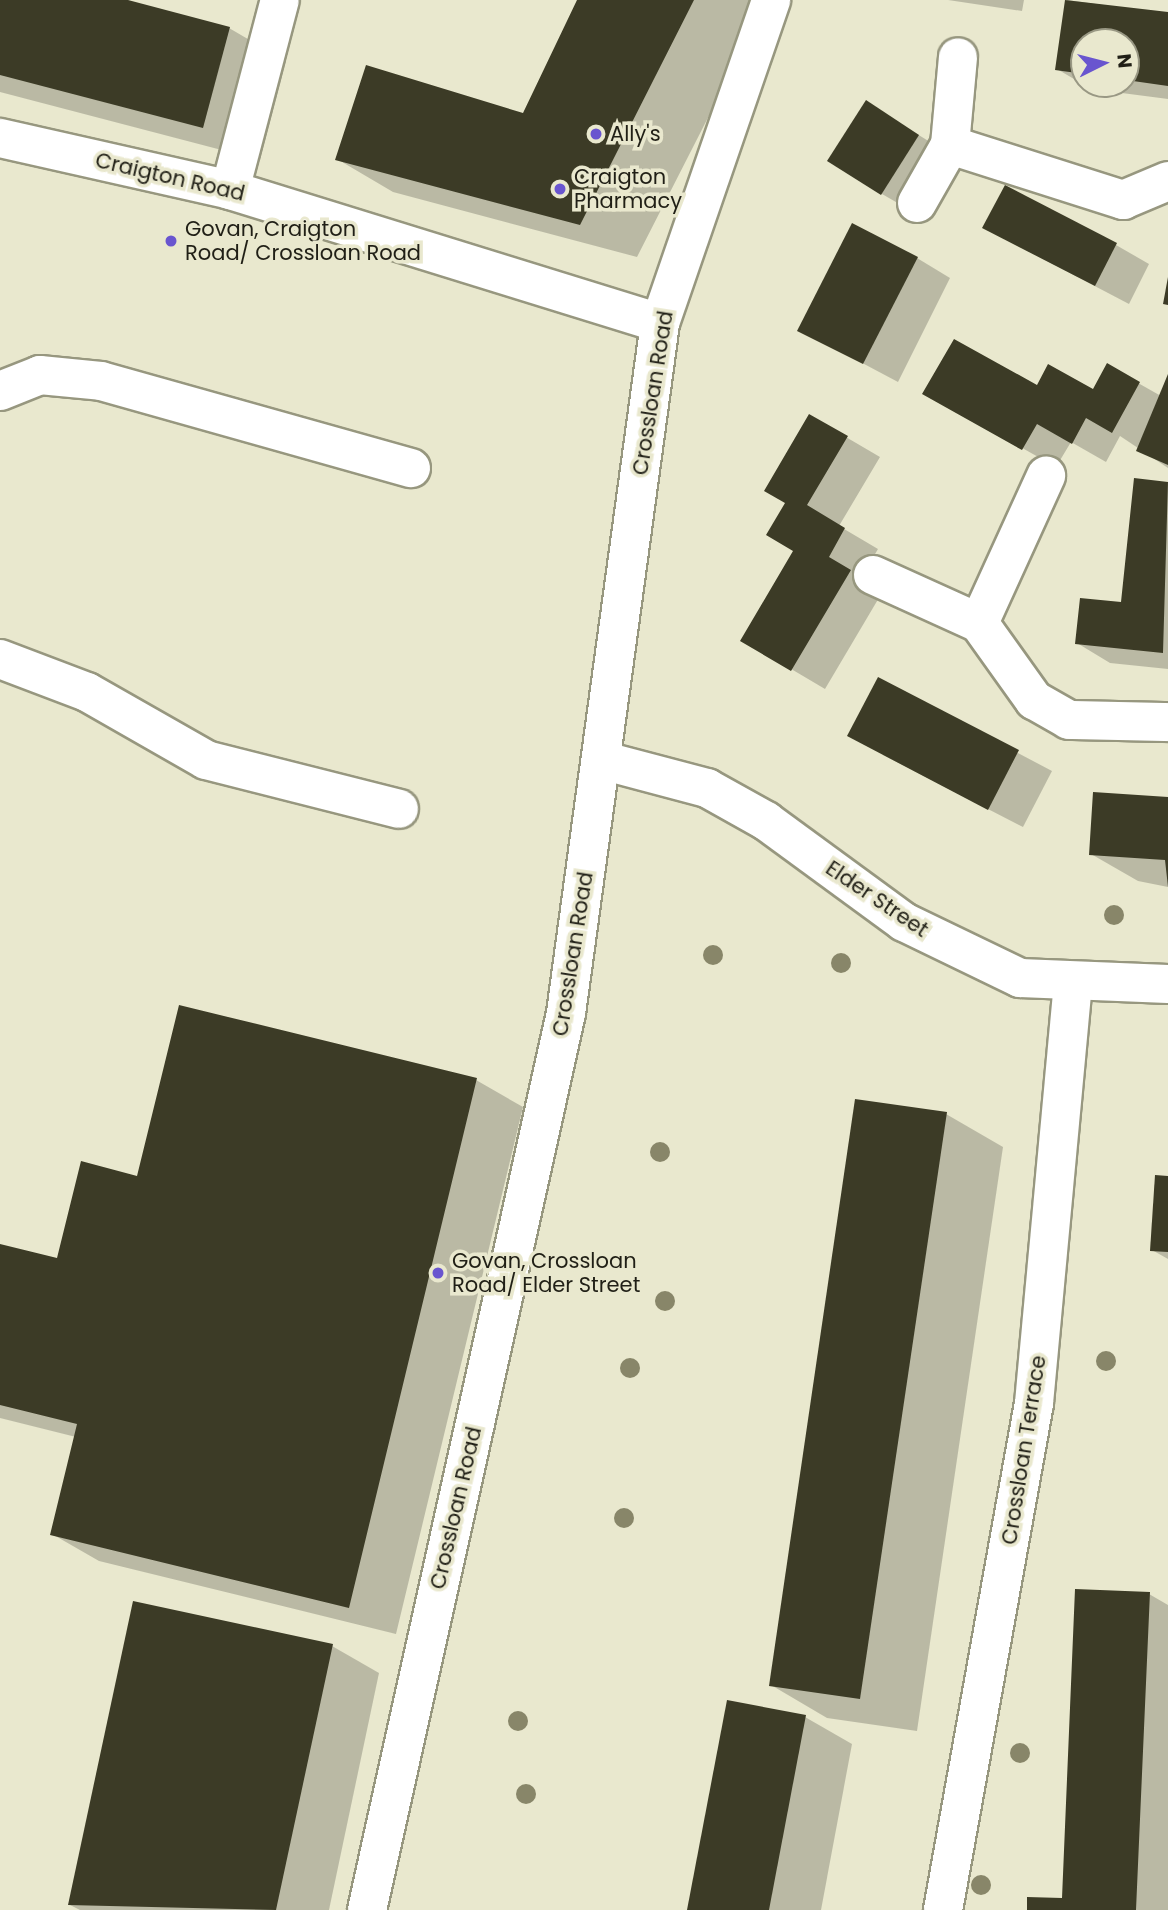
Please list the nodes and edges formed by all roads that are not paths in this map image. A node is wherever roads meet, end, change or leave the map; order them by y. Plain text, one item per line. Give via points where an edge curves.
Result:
1 (280, 0) edge
2 (771, 0) edge
3 (958, 57) dead end
4 (0, 138) edge
5 (950, 145) junction
6 (1168, 181) edge
7 (230, 190) junction
8 (917, 203) dead end
9 (660, 323) junction
10 (0, 391) edge
11 (411, 468) dead end
12 (1046, 476) dead end
13 (873, 575) dead end
14 (979, 623) junction
15 (0, 659) edge
16 (1168, 722) edge
17 (601, 760) junction
18 (399, 809) dead end
19 (1168, 984) edge
20 (1073, 985) junction
21 (367, 1910) edge
22 (943, 1910) edge

1 - 7 street
2 - 9 street, Crossloan Road
3 - 5 street
4 - 7 street, Craigton Road
5 - 6 street via 1123,201
5 - 8 street
7 - 9 street, Craigton Road
9 - 17 street, Crossloan Road
10 - 11 street via 40,375 101,381
12 - 14 street
13 - 14 street
14 - 16 street via 1034,700 1069,720
15 - 18 street via 87,691 206,760
17 - 20 street, Elder Street via 707,788 766,821 904,922 1020,978
17 - 21 street, Crossloan Road via 566,1013
19 - 20 street, Elder Street
20 - 22 street, Crossloan Terrace via 1034,1403

